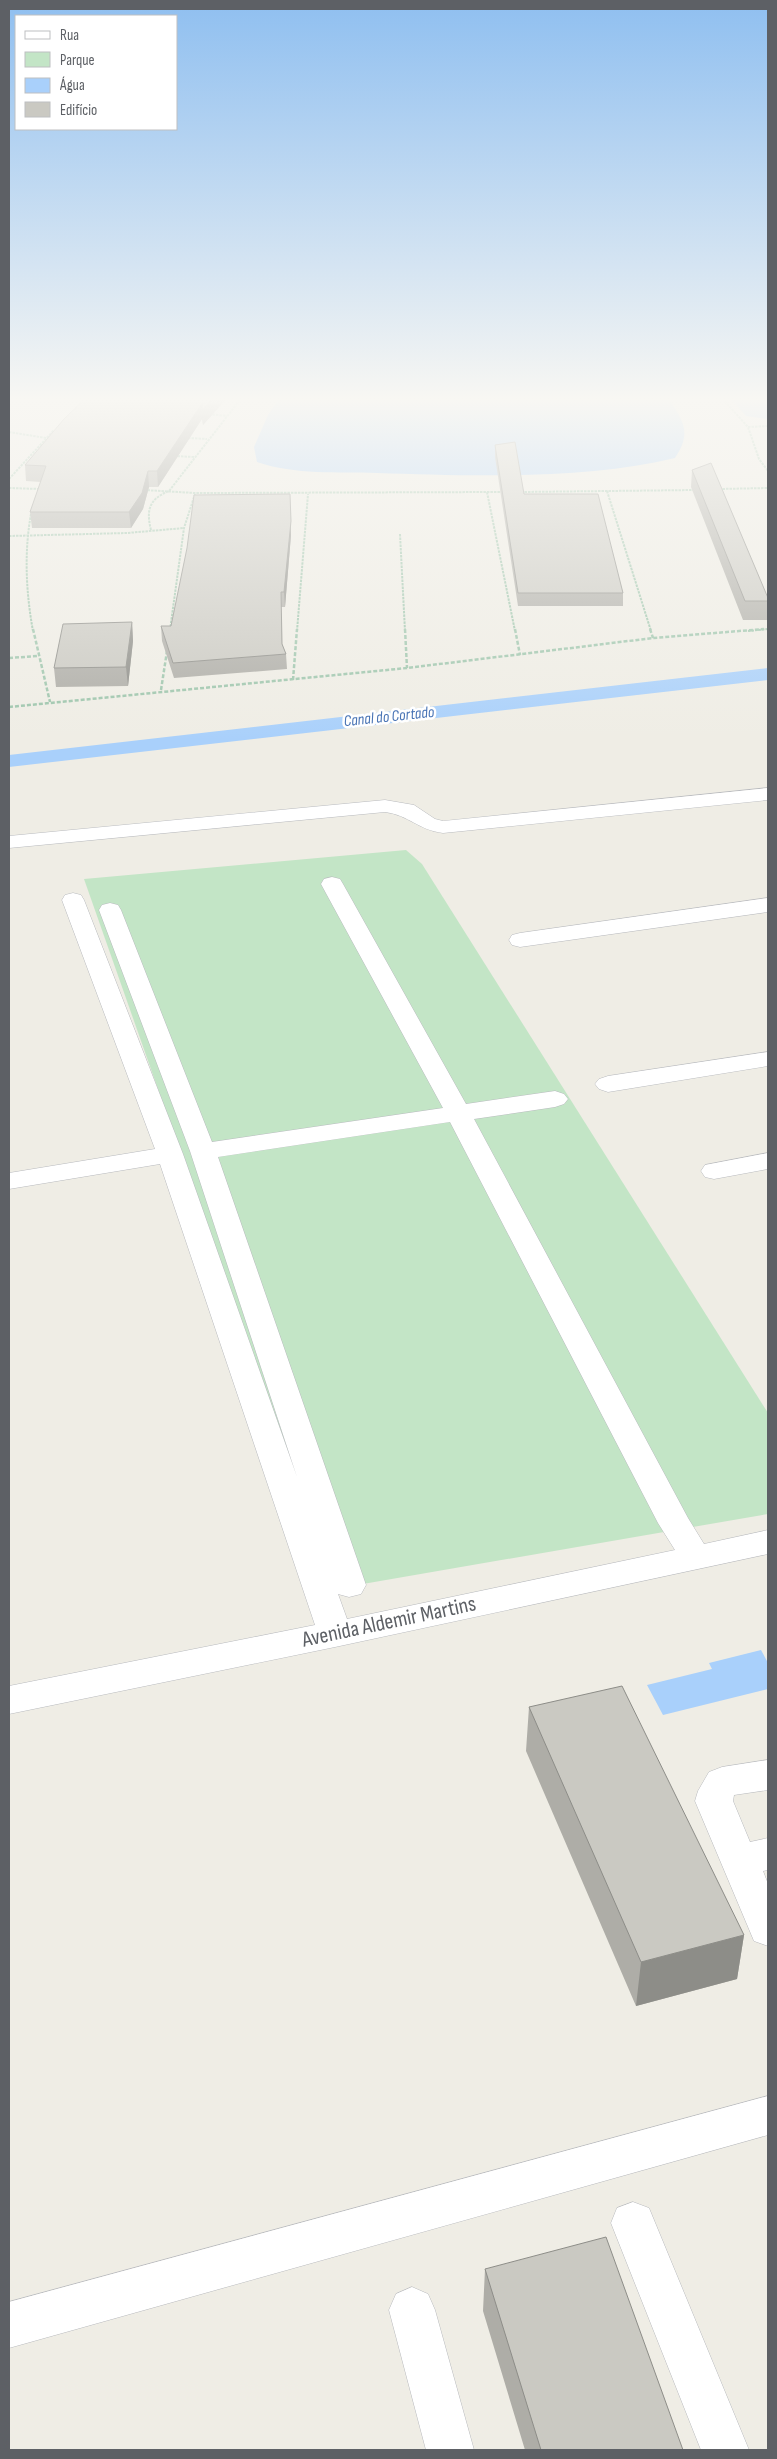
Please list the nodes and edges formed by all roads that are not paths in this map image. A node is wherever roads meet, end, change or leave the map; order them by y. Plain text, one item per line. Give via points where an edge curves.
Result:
1 (768, 794) edge
2 (9, 842) edge
3 (332, 884) dead end
4 (73, 900) dead end
5 (768, 905) edge
6 (110, 910) dead end
7 (520, 940) dead end
8 (768, 1059) edge
9 (608, 1084) dead end
10 (555, 1099) dead end
11 (459, 1114) junction
12 (203, 1151) junction
13 (170, 1154) junction
14 (768, 1161) edge
15 (714, 1171) dead end
16 (9, 1181) edge
17 (768, 1542) edge
18 (696, 1557) junction
19 (349, 1585) dead end
20 (335, 1634) junction
21 (9, 1700) edge
22 (768, 1775) edge
23 (754, 1857) edge
24 (768, 1929) edge
25 (768, 2115) edge
26 (633, 2223) dead end
27 (412, 2310) dead end
28 (9, 2325) edge
29 (450, 2450) edge
30 (725, 2450) edge

1 - 2 street via 443,827 429,826 411,812 386,806
3 - 11 street
4 - 13 street
5 - 7 street
6 - 12 street
8 - 9 street
10 - 11 street
11 - 12 street
11 - 18 street via 674,1523
12 - 19 street
13 - 16 street
13 - 20 street
14 - 15 street
17 - 18 street, Avenida Aldemir Martins
18 - 20 street, Avenida Aldemir Martins
20 - 21 street, Avenida Aldemir Martins
22 - 23 street via 722,1782 714,1801
23 - 24 street
25 - 28 street
26 - 30 street
27 - 29 street

